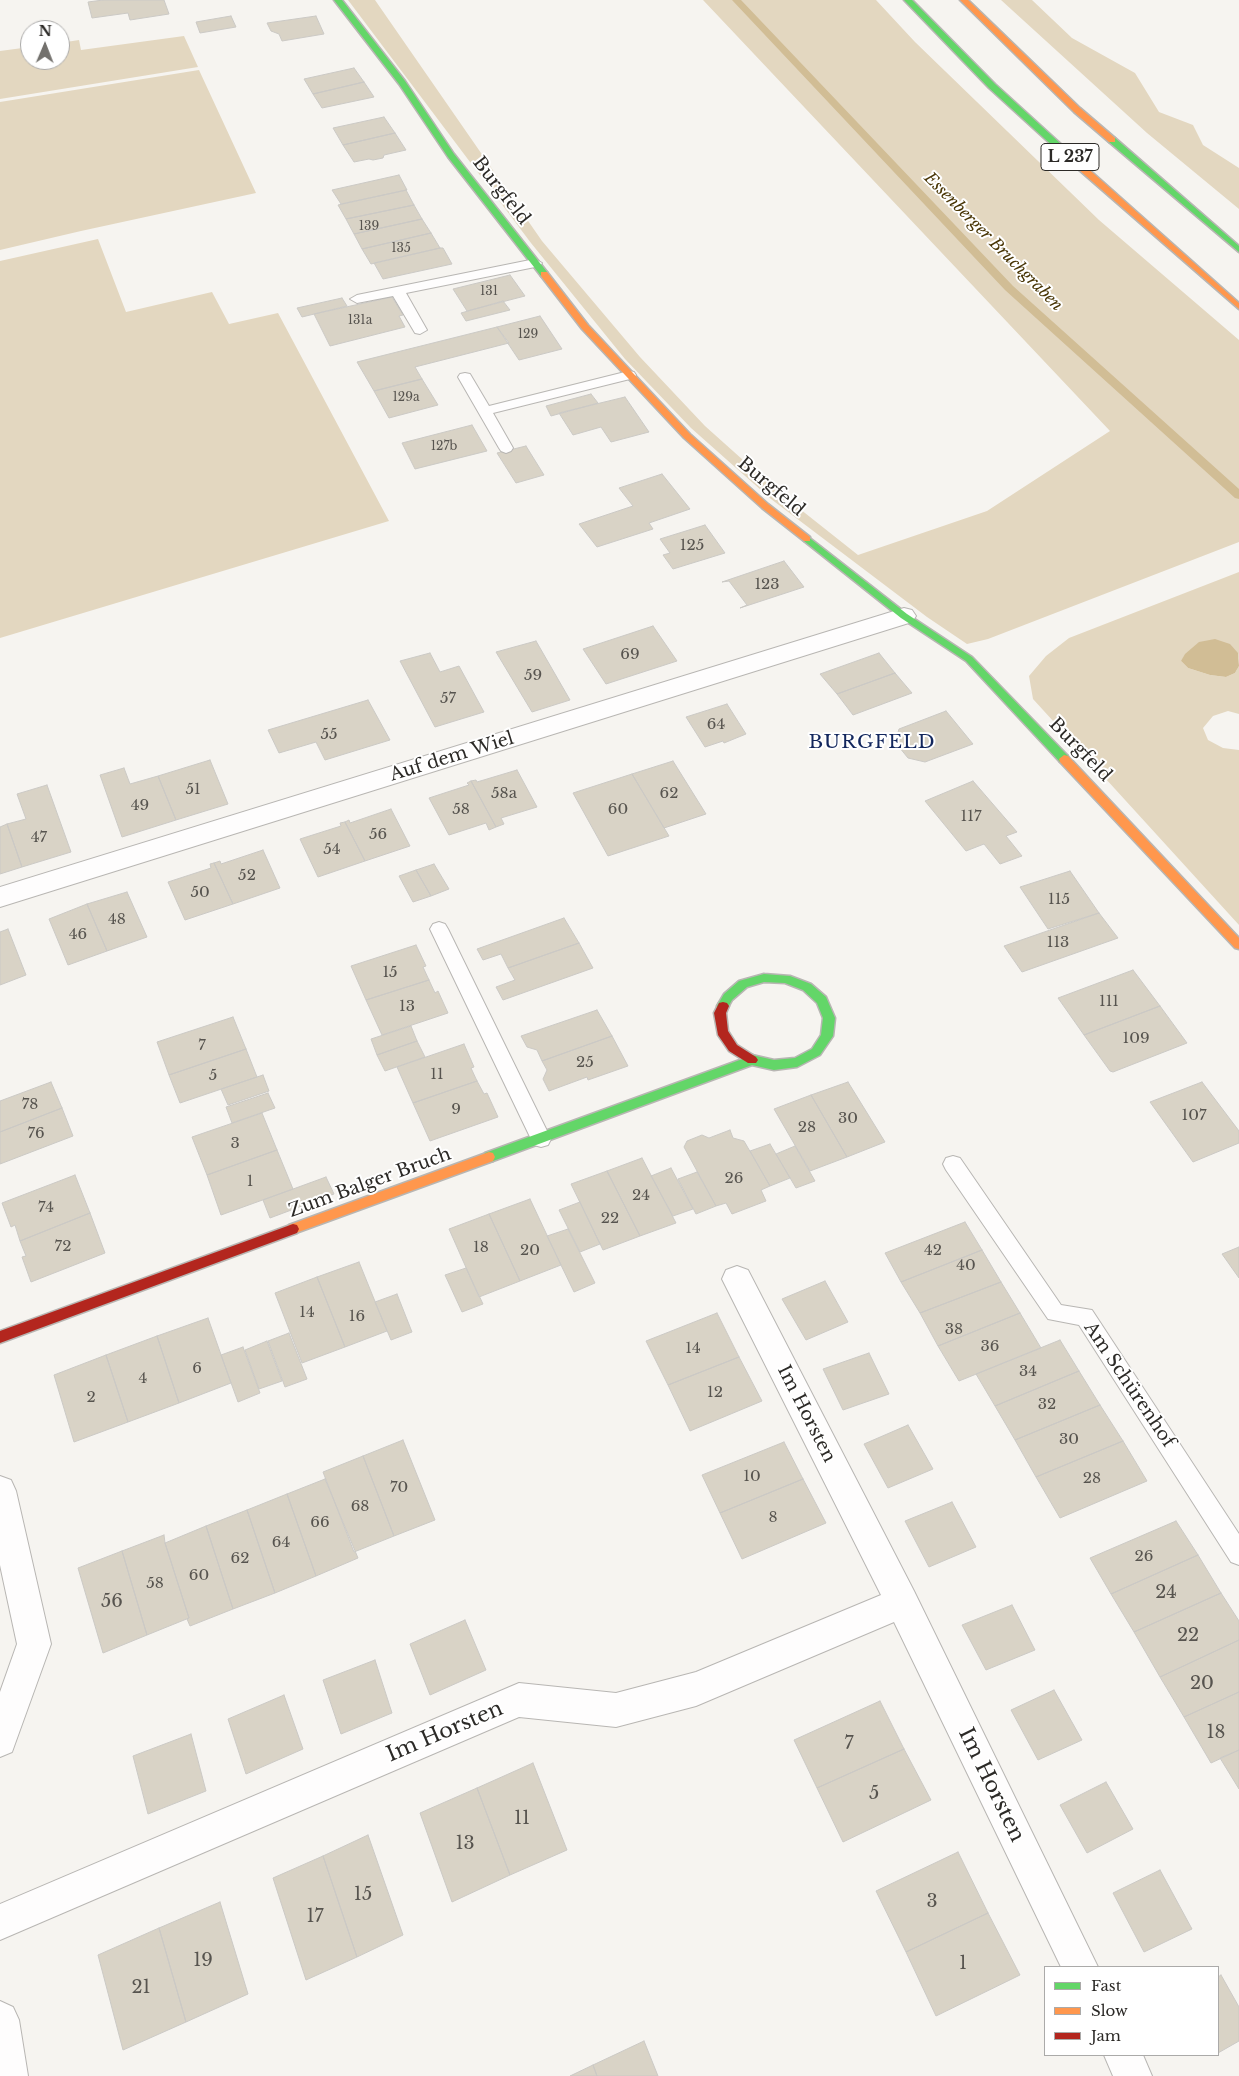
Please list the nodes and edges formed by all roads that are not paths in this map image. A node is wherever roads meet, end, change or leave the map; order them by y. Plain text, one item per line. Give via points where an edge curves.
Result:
1 (338, 0) edge
2 (908, 0) edge
3 (964, 0) edge
4 (1239, 250) edge
5 (535, 263) junction
6 (398, 292) junction
7 (357, 299) dead end
8 (1239, 307) edge
9 (420, 330) dead end
10 (629, 375) junction
11 (465, 377) dead end
12 (485, 411) junction
13 (506, 448) dead end
14 (904, 616) junction
15 (0, 897) edge
16 (439, 929) dead end
17 (1239, 945) edge
18 (752, 1060) junction
19 (542, 1138) junction
20 (953, 1164) dead end
21 (737, 1279) dead end
22 (0, 1337) edge
23 (0, 1491) edge
24 (1239, 1554) edge
25 (902, 1602) junction
26 (0, 1740) edge
27 (0, 1922) edge
28 (1080, 1966) edge
29 (0, 2020) edge
30 (1123, 2056) edge
31 (9, 2076) edge
32 (1133, 2076) edge

1 - 5 main road, Burgfeld via 402,83 451,156
2 - 8 main road, L 237 via 992,86
3 - 4 main road, L 237 via 1077,110
5 - 6 lane
5 - 10 main road, Burgfeld via 585,328
6 - 7 lane
6 - 9 lane
10 - 12 lane
10 - 14 main road, Burgfeld via 687,436 758,500
11 - 12 lane
12 - 13 lane
14 - 15 street, Auf dem Wiel
14 - 17 main road, Burgfeld via 969,659
16 - 19 lane
18 - 18 main road via 774,1065 797,1062 816,1052 827,1036 830,1018 822,1000 807,987 786,979 764,978 743,984 728,997 720,1013 722,1032 733,1048
18 - 19 main road, Zum Balger Bruch
19 - 22 main road, Zum Balger Bruch
20 - 24 lane, Am Schürenhof via 1055,1313 1085,1317
21 - 25 street, Im Horsten
23 - 26 street via 34,1644
25 - 27 street, Im Horsten via 696,1689 625,1708 616,1710 519,1700
25 - 28 street, Im Horsten
29 - 31 street
30 - 32 street

